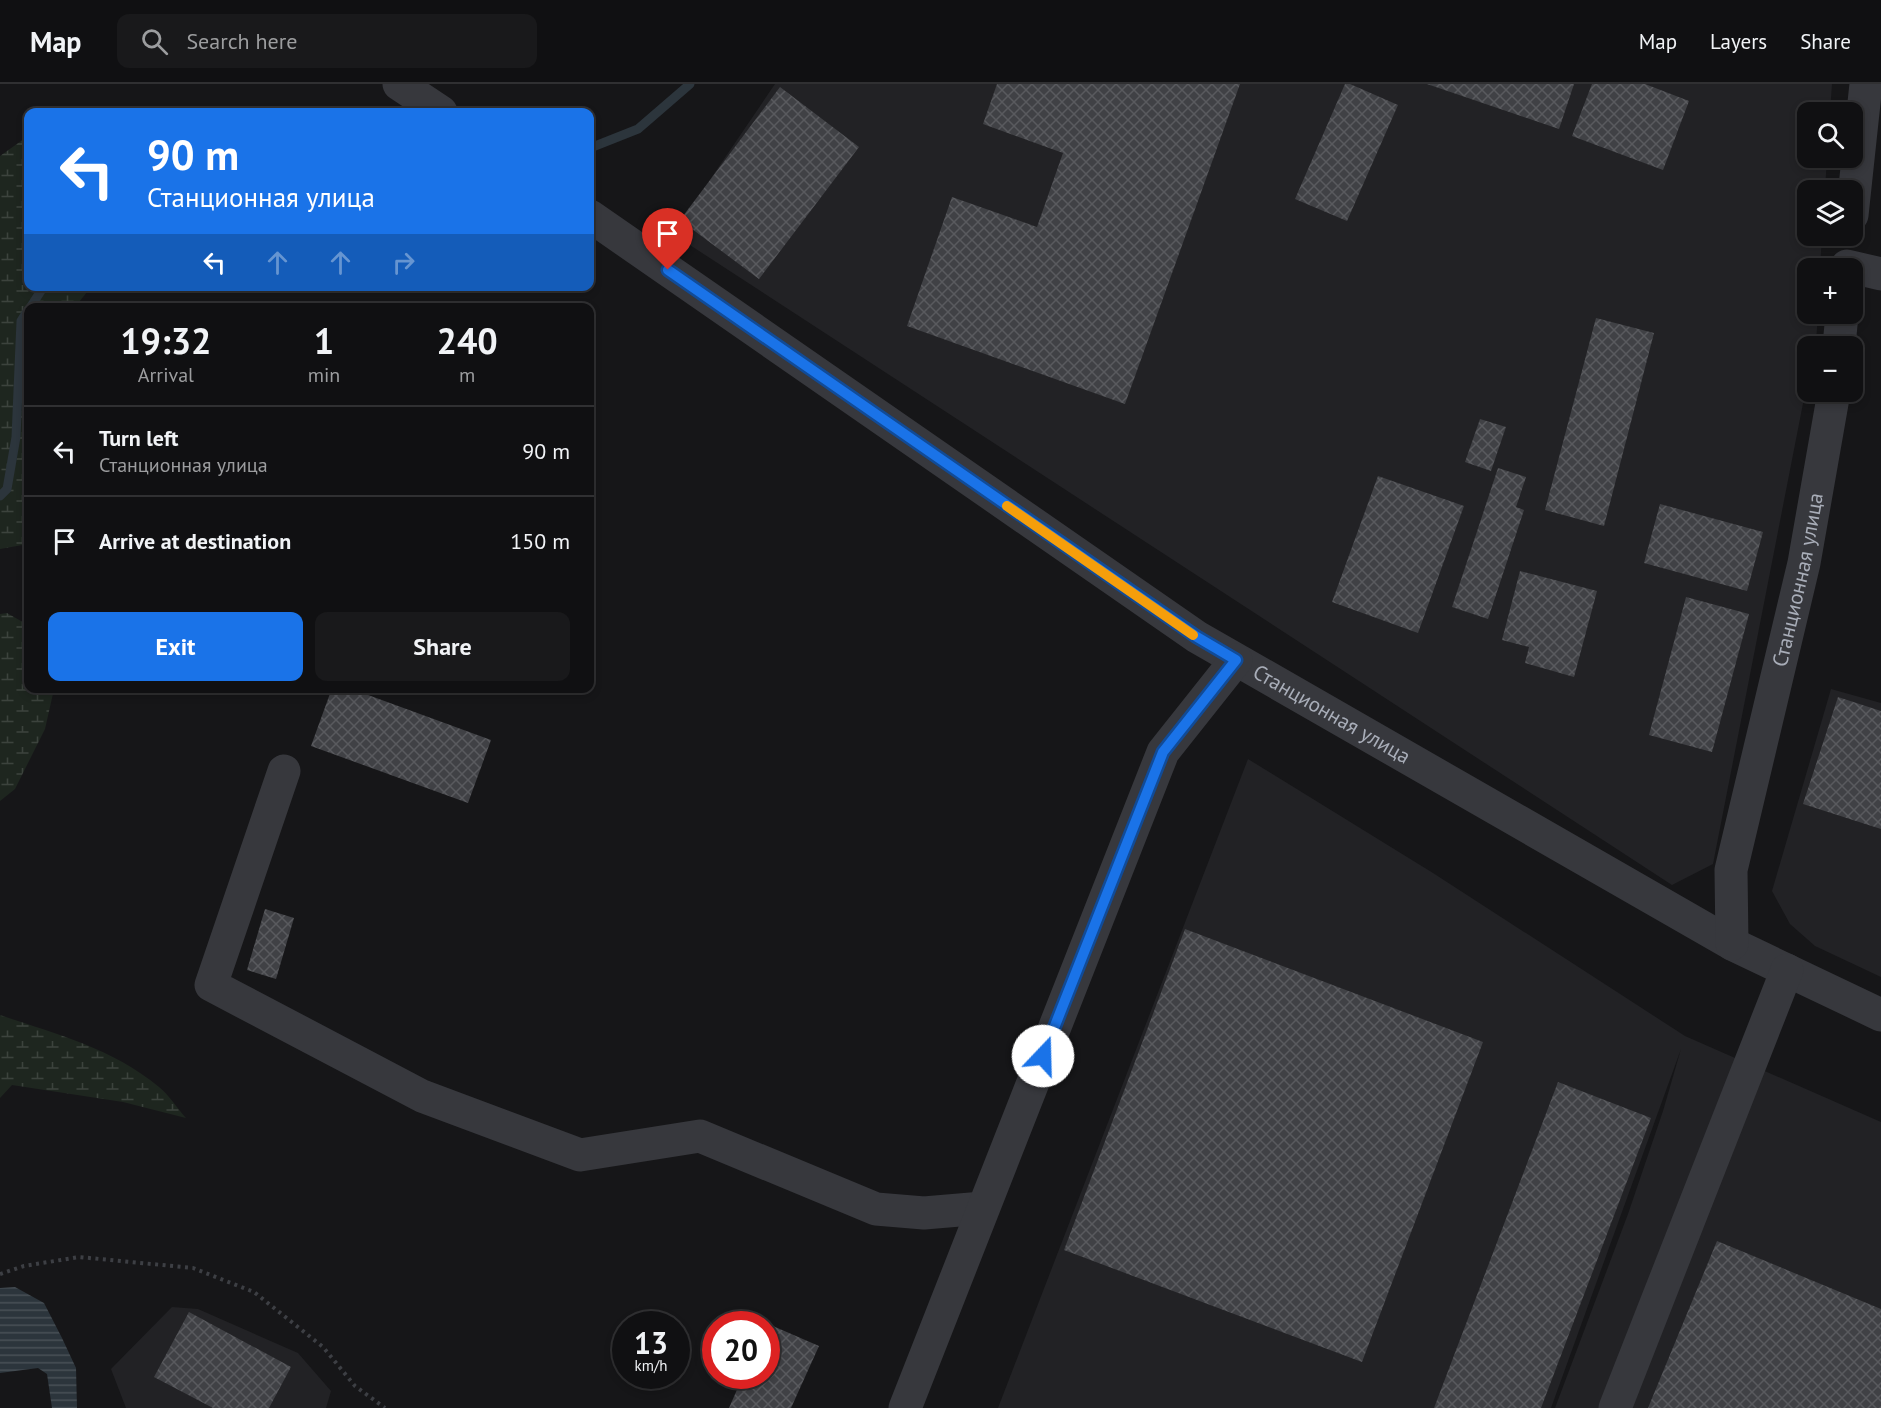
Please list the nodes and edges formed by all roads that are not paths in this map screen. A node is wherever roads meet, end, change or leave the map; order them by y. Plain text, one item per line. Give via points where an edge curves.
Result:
1 (399, 84) edge
2 (1866, 84) edge
3 (435, 108) edge
4 (1856, 180) edge
5 (594, 219) edge
6 (1848, 257) edge
7 (1881, 274) edge
8 (1832, 402) edge
9 (1236, 660) junction
10 (284, 771) dead end
11 (1732, 944) junction
12 (1787, 970) junction
13 (1881, 1015) edge
14 (983, 1208) junction
15 (905, 1408) edge
16 (1615, 1408) edge

1 - 3 street
2 - 4 street
5 - 9 street, Станционная улица via 1197,637
6 - 7 street
8 - 11 street, Станционная улица via 1804,563 1731,870
9 - 11 street, Станционная улица
9 - 14 street via 1163,752
10 - 14 street via 211,985 422,1096 580,1155 700,1136 876,1209 924,1213
11 - 12 street, Станционная улица
12 - 13 street, Станционная улица
12 - 16 street
14 - 15 street

